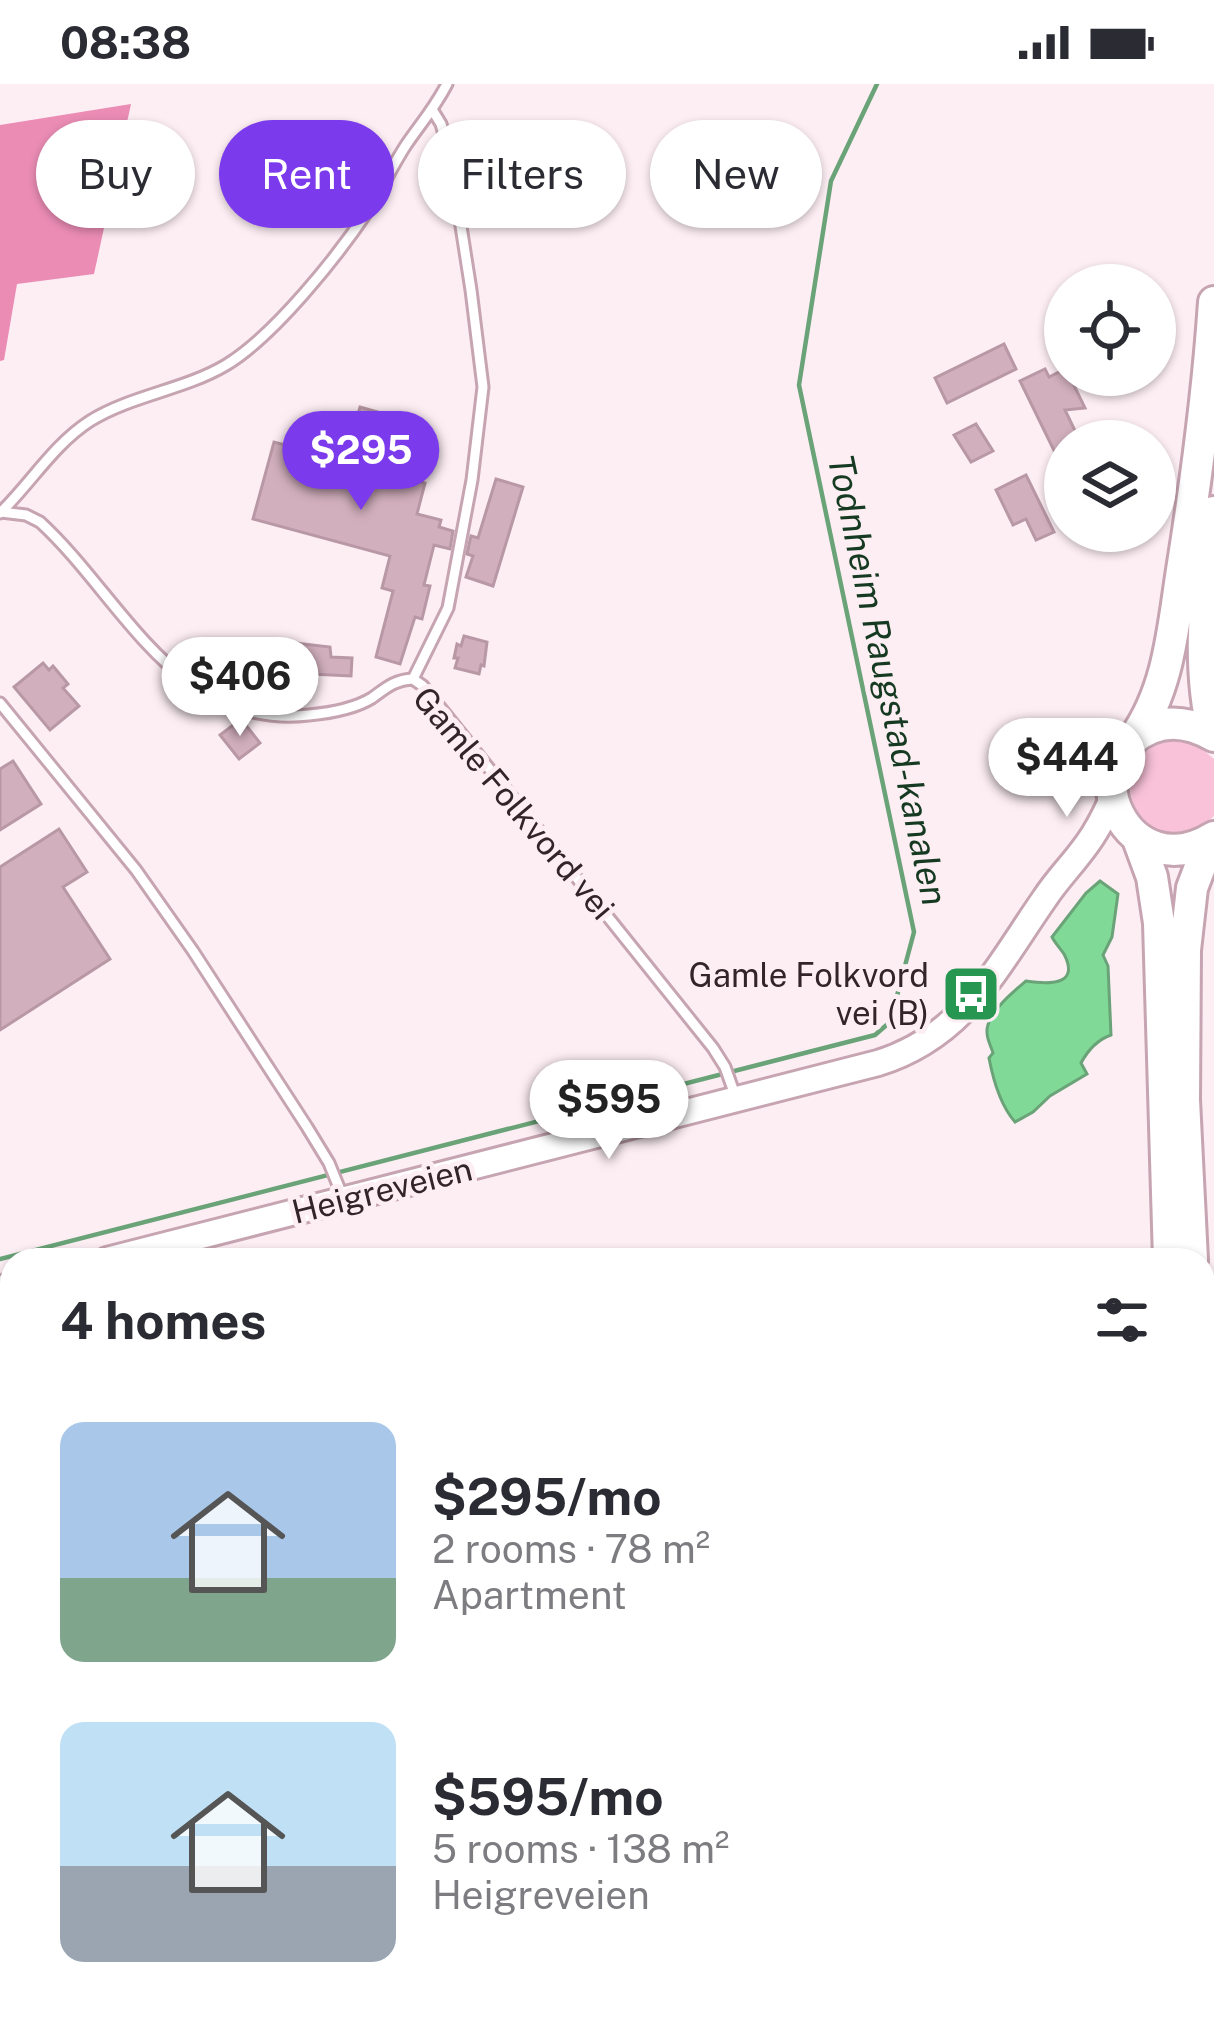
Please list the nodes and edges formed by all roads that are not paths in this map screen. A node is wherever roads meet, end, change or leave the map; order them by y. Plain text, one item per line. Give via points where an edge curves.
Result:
1 (447, 84) edge
2 (433, 111) junction
3 (1214, 302) edge
4 (0, 512) edge
5 (1214, 512) edge
6 (413, 679) junction
7 (4, 708) edge
8 (1214, 736) edge
9 (1134, 738) junction
10 (1112, 799) junction
11 (1136, 837) junction
12 (1214, 838) edge
13 (1067, 871) junction
14 (730, 1081) junction
15 (340, 1191) junction
16 (148, 1248) edge
17 (1169, 1248) edge
18 (1191, 1248) edge

1 - 2 lane, Gamle Folkvord vei
2 - 4 lane, Gamle Folkvord vei via 350,236 253,346 206,375 94,418
2 - 6 lane via 450,156 483,387 448,608
3 - 9 highway via 1166,668
4 - 6 lane, Gamle Folkvord vei via 40,522 155,655 236,706 284,716 327,713
5 - 8 highway via 1204,672
6 - 14 lane, Gamle Folkvord vei via 713,1048
7 - 15 lane via 136,871 267,1064
8 - 9 highway via 1174,723
9 - 10 highway via 1114,767
10 - 11 highway
10 - 13 main road, Heigreveien
11 - 12 highway via 1169,850
11 - 13 main road, Heigreveien via 1116,839
11 - 17 highway via 1159,923
12 - 18 highway via 1192,888 1185,950
13 - 14 main road, Heigreveien via 982,990 932,1039 878,1063
14 - 15 main road, Heigreveien
15 - 16 main road, Heigreveien

